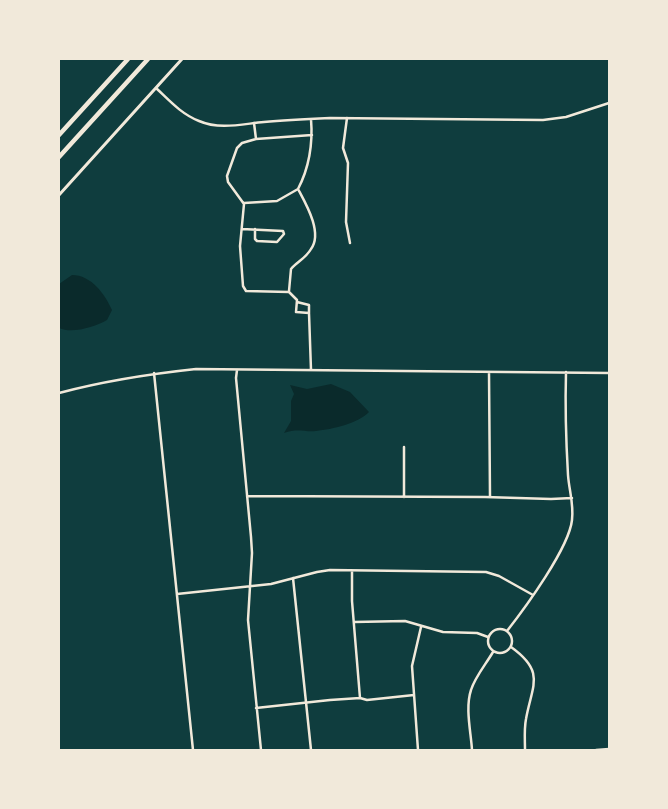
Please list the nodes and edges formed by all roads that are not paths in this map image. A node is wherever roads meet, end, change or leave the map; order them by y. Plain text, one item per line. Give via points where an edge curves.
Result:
1 (128, 59) edge
2 (148, 59) edge
3 (182, 59) edge
4 (156, 88) junction
5 (609, 103) edge
6 (346, 118) junction
7 (311, 119) junction
8 (254, 123) junction
9 (59, 135) edge
10 (312, 135) junction
11 (256, 139) junction
12 (59, 157) edge
13 (298, 189) junction
14 (59, 195) edge
15 (244, 203) junction
16 (242, 228) junction
17 (255, 229) junction
18 (350, 243) dead end
19 (289, 292) junction
20 (297, 302) junction
21 (309, 313) junction
22 (237, 370) junction
23 (311, 370) junction
24 (489, 372) junction
25 (566, 372) junction
26 (609, 372) edge
27 (154, 373) junction
28 (59, 393) edge
29 (404, 447) dead end
30 (247, 496) junction
31 (404, 497) junction
32 (490, 497) junction
33 (572, 498) junction
34 (352, 571) junction
35 (293, 578) junction
36 (250, 587) junction
37 (177, 594) junction
38 (533, 595) junction
39 (354, 622) junction
40 (421, 626) junction
41 (508, 631) junction
42 (488, 637) junction
43 (511, 647) junction
44 (493, 652) junction
45 (414, 695) junction
46 (360, 698) junction
47 (306, 702) junction
48 (256, 708) junction
49 (193, 750) edge
50 (261, 750) edge
51 (311, 750) edge
52 (418, 750) edge
53 (472, 750) edge
54 (525, 750) edge
55 (596, 750) edge
56 (609, 750) edge

1 - 9 highway
2 - 12 highway
3 - 4 street
4 - 8 street via 181,112 197,121 212,126
4 - 14 street
5 - 6 street via 543,120
6 - 7 street
6 - 18 street via 343,148 348,163 346,222
7 - 8 street
7 - 10 street
8 - 11 street
10 - 11 street
10 - 13 street via 312,148
11 - 15 street via 237,148 226,176
13 - 15 street via 277,201
13 - 19 street via 309,210 315,236 310,251 292,267
15 - 16 street
16 - 17 street
16 - 19 street via 240,262 244,289
17 - 17 street via 282,231 284,234 277,242 257,241
19 - 20 street
20 - 21 street via 309,305
20 - 21 street via 296,312
21 - 23 street
22 - 23 street
22 - 27 street
22 - 30 street
23 - 24 street
24 - 25 street
24 - 32 street
25 - 26 street
25 - 33 street via 567,470
27 - 28 street
27 - 37 street
29 - 31 street
30 - 31 street
30 - 36 street via 252,552
31 - 32 street
32 - 33 street
33 - 38 street via 572,522 566,539
34 - 35 street via 318,572
34 - 38 street via 486,572 500,576
34 - 39 street
35 - 36 street
35 - 47 street
36 - 37 street
36 - 48 street via 248,620
37 - 49 street
38 - 41 street
39 - 40 street via 399,621
39 - 46 street
40 - 42 street
40 - 45 street via 412,666
41 - 42 street via 496,630
41 - 43 street
42 - 44 street via 488,645
43 - 44 street via 504,653
43 - 54 street via 532,669 535,682 525,720
44 - 53 street via 470,694
45 - 46 street
45 - 52 street
46 - 47 street
47 - 48 street
47 - 51 street
48 - 50 street
55 - 56 street

